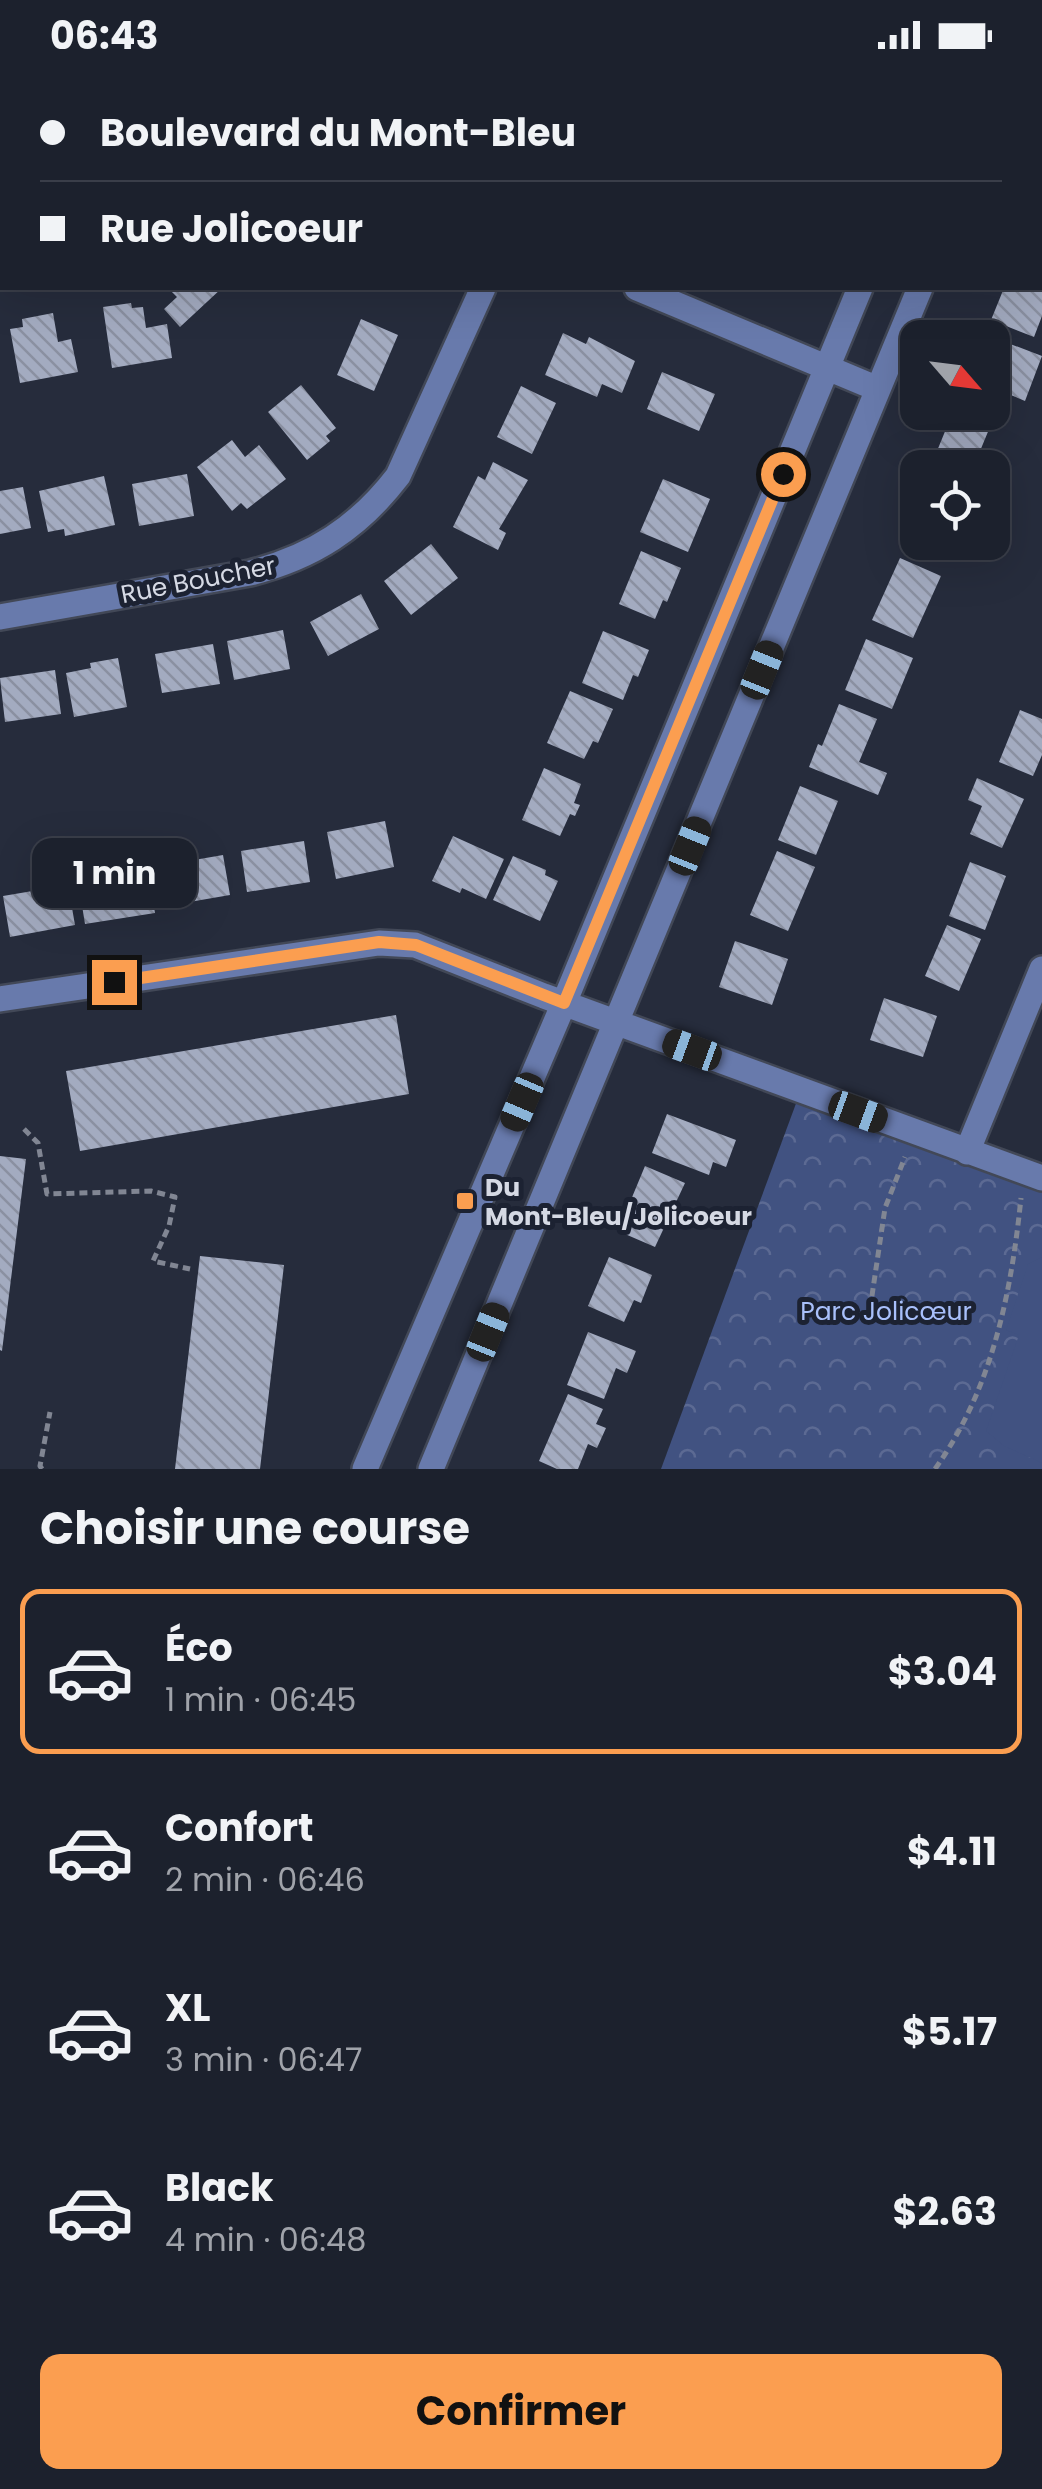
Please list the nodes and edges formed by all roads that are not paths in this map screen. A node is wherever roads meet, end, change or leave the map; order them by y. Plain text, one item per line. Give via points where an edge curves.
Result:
1 (483, 290) edge
2 (642, 290) edge
3 (859, 290) edge
4 (919, 290) edge
5 (826, 368) junction
6 (878, 389) junction
7 (0, 616) edge
8 (1042, 969) edge
9 (0, 999) edge
10 (564, 1003) junction
11 (617, 1022) junction
12 (966, 1152) junction
13 (1042, 1178) edge
14 (364, 1469) edge
15 (431, 1469) edge

1 - 7 street, Rue Boucher via 398,476 334,539 250,574
2 - 5 street
3 - 5 street
4 - 6 street
5 - 6 street
5 - 10 street
6 - 11 street
8 - 12 street
9 - 10 street via 379,942 416,945
10 - 11 street
10 - 14 street
11 - 12 street
11 - 15 street
12 - 13 street

